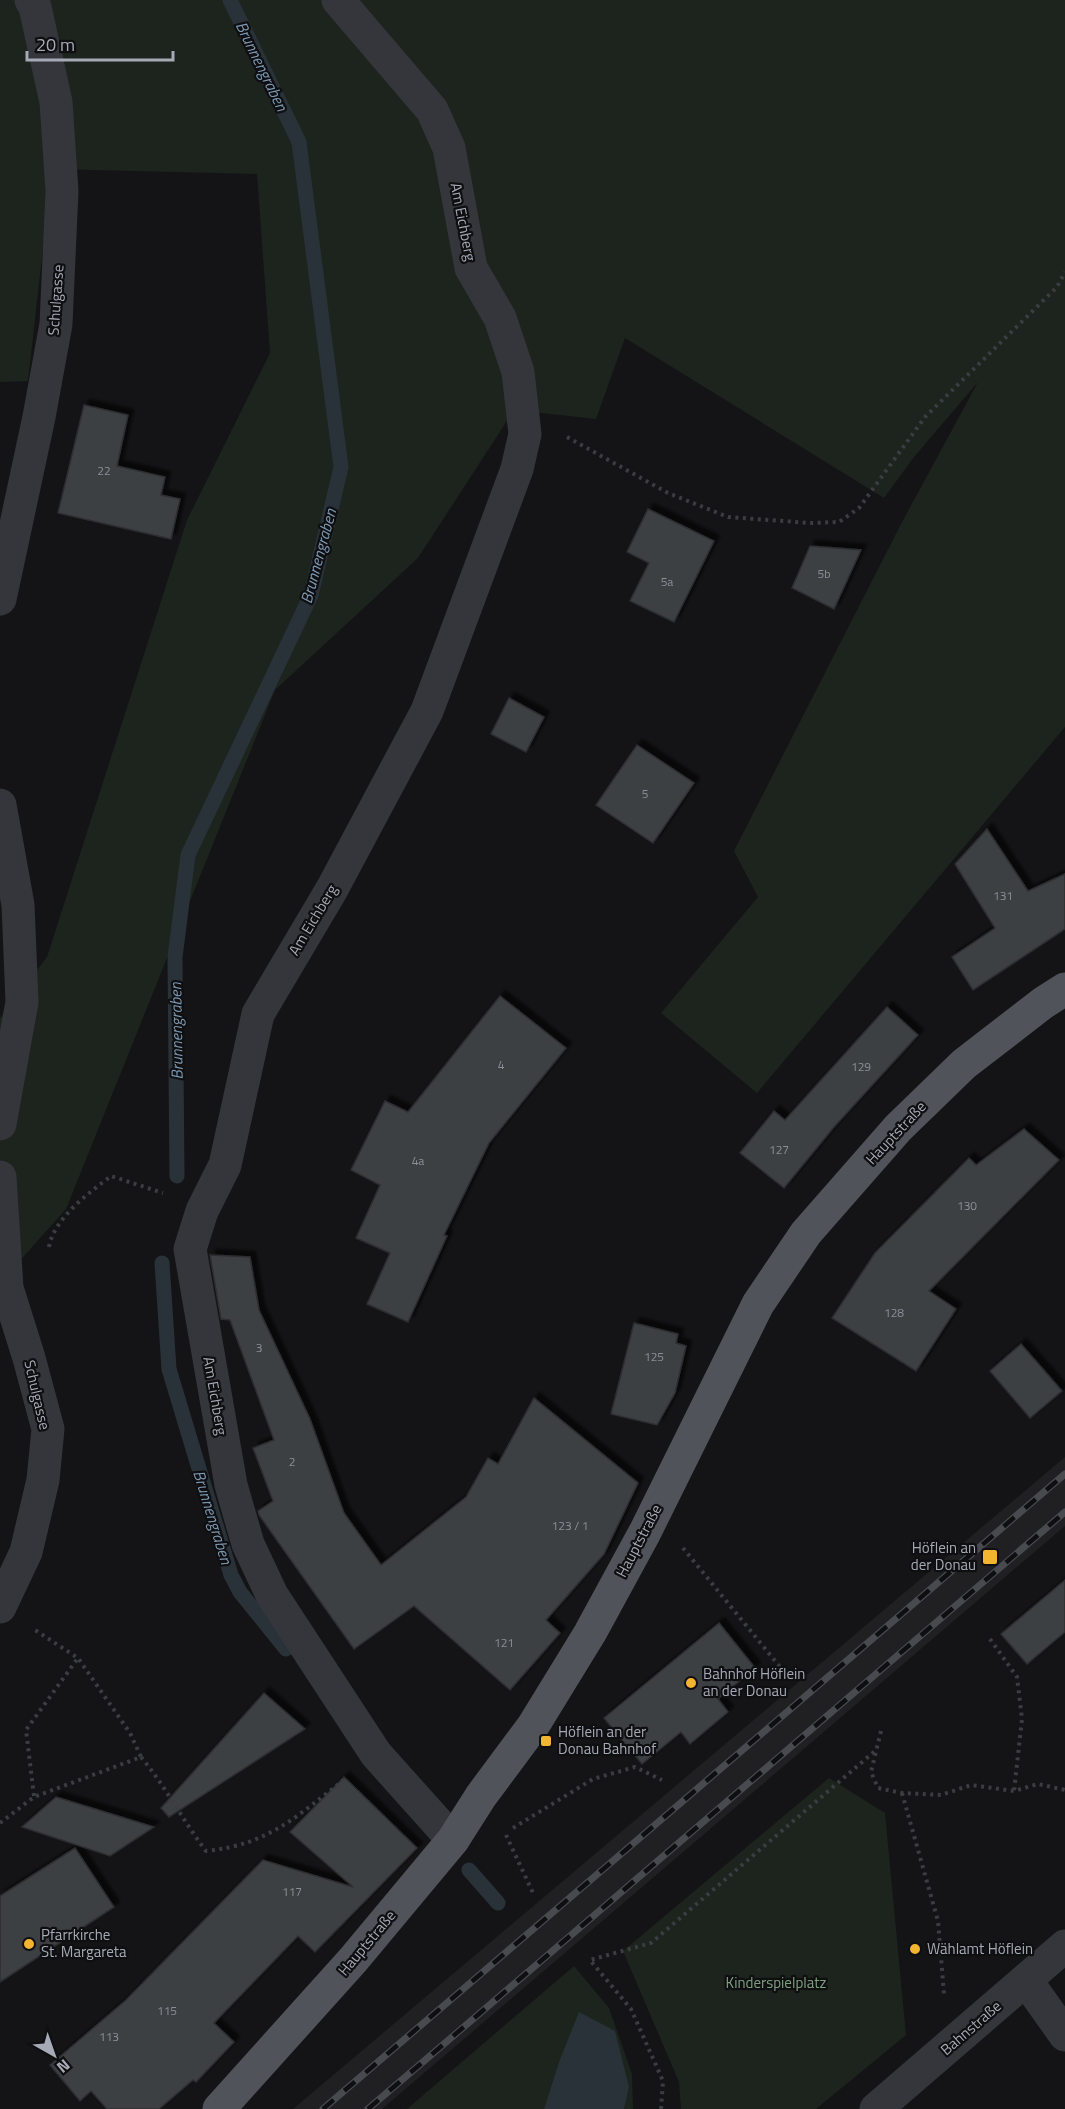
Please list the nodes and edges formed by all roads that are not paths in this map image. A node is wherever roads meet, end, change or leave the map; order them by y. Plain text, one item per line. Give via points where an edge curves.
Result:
1 (31, 0) edge
2 (338, 0) edge
3 (0, 599) edge
4 (0, 805) edge
5 (1065, 989) edge
6 (0, 1124) edge
7 (0, 1178) edge
8 (0, 1607) edge
9 (453, 1840) junction
10 (1065, 1946) edge
11 (1026, 1980) junction
12 (1065, 2035) edge
13 (219, 2109) edge
14 (876, 2109) edge

1 - 3 street, Schulgasse via 56,102 62,191 56,324
2 - 9 street, Am Eichberg via 432,110 449,148 471,268 500,318 518,372 525,434 517,469 427,711 332,889 258,1014 225,1165 202,1211 190,1249 231,1485 248,1544 272,1595 376,1754
4 - 6 street via 18,905 22,1002
5 - 9 main road, Hauptstraße via 964,1064 898,1128 806,1233 758,1304 590,1633 533,1726
7 - 8 street, Schulgasse via 7,1288 48,1429 43,1480 26,1552
9 - 13 main road, Hauptstraße via 353,1960
10 - 11 street, Bahnstraße
11 - 12 street
11 - 14 street, Bahnstraße

